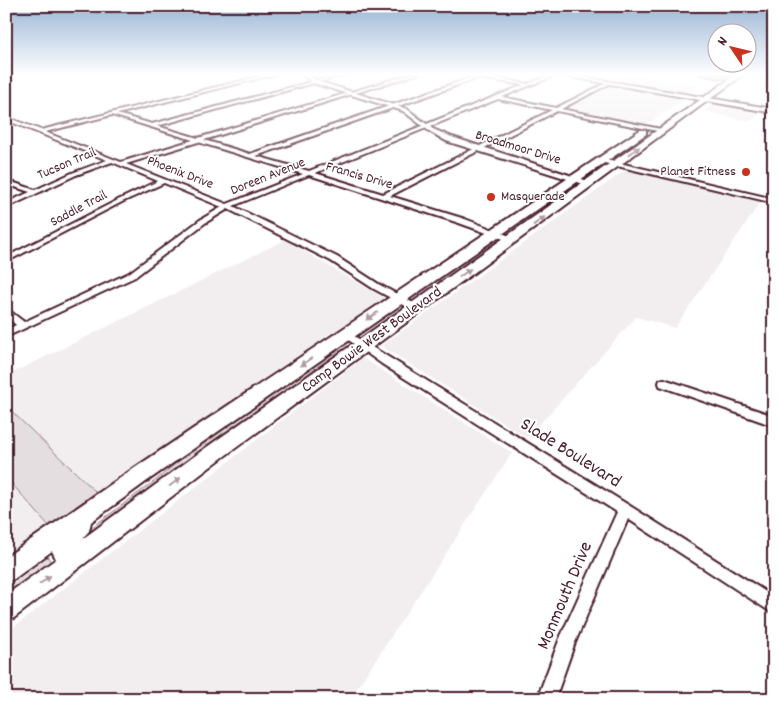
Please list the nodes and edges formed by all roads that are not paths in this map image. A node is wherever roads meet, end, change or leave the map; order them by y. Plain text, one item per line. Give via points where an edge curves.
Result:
1 (141, 107) edge
2 (222, 107) edge
3 (307, 107) edge
4 (391, 107) edge
5 (396, 107) edge
6 (475, 107) edge
7 (548, 107) edge
8 (562, 107) edge
9 (696, 107) edge
10 (751, 107) edge
11 (558, 109) junction
12 (774, 111) edge
13 (112, 114) junction
14 (6, 118) edge
15 (654, 125) junction
16 (151, 126) junction
17 (426, 127) junction
18 (663, 130) junction
19 (39, 132) junction
20 (198, 140) junction
21 (478, 149) junction
22 (249, 156) junction
23 (111, 160) junction
24 (602, 161) junction
25 (120, 164) junction
26 (615, 165) junction
27 (309, 174) junction
28 (575, 179) junction
29 (163, 181) junction
30 (6, 182) edge
31 (590, 183) junction
32 (36, 192) junction
33 (384, 196) junction
34 (774, 201) edge
35 (6, 206) edge
36 (228, 206) junction
37 (495, 233) junction
38 (512, 240) junction
39 (6, 260) edge
40 (398, 299) junction
41 (416, 308) junction
42 (6, 311) edge
43 (23, 326) junction
44 (6, 334) edge
45 (346, 334) junction
46 (363, 346) junction
47 (664, 383) dead end
48 (774, 421) edge
49 (142, 473) junction
50 (624, 510) junction
51 (69, 561) junction
52 (6, 571) edge
53 (774, 606) edge
54 (6, 610) edge
55 (546, 699) edge

1 - 13 street
2 - 16 street
3 - 20 street
4 - 22 street
5 - 17 street, Broadmoor Drive via 410,113
6 - 17 street, Doreen Avenue
7 - 11 street
8 - 11 street
9 - 18 main road, Camp Bowie West Boulevard
10 - 12 street
11 - 15 street
11 - 21 street
13 - 16 street, Francis Drive
13 - 19 street
14 - 19 street, Phoenix Drive
15 - 18 street
15 - 24 main road, Camp Bowie West Boulevard
16 - 20 street, Francis Drive
17 - 21 street, Broadmoor Drive
17 - 27 street, Doreen Avenue
26 -> 18 main road, Camp Bowie West Boulevard
19 - 23 street, Phoenix Drive
20 - 22 street, Francis Drive
20 - 25 street
21 - 28 street, Broadmoor Drive
21 - 33 street
22 - 27 street, Francis Drive
23 - 25 street, Phoenix Drive
23 - 32 street, Tucson Trail
24 - 26 street
24 - 28 main road, Camp Bowie West Boulevard
25 - 29 street, Phoenix Drive
26 - 31 main road, Camp Bowie West Boulevard
26 - 34 street
27 - 33 street, Francis Drive
27 - 36 street, Doreen Avenue
28 - 31 street, Broadmoor Drive
28 - 37 main road, Camp Bowie West Boulevard
29 - 36 street, Phoenix Drive
29 - 39 street, Saddle Trail
30 - 32 street
38 -> 31 main road, Camp Bowie West Boulevard
32 - 35 street, Tucson Trail
33 - 37 street, Francis Drive
36 - 40 street, Phoenix Drive via 334,260
36 - 43 street, Doreen Avenue via 191,228 132,275
37 - 38 street, Francis Drive
37 - 40 main road, Camp Bowie West Boulevard
41 -> 38 main road, Camp Bowie West Boulevard
40 - 41 street, Phoenix Drive
40 -> 45 main road, Camp Bowie West Boulevard
41 - 46 main road, Camp Bowie West Boulevard
42 - 43 street
43 - 44 street, Doreen Avenue
45 - 46 street, Slade Boulevard
45 -> 49 main road, Camp Bowie West Boulevard
46 - 50 street, Slade Boulevard
51 -> 46 main road, Camp Bowie West Boulevard
47 - 48 street
49 - 51 main road via 70,538 63,550
49 - 52 main road, Camp Bowie West Boulevard
50 - 53 street, Slade Boulevard
50 - 55 street, Monmouth Drive
54 -> 51 main road, Camp Bowie West Boulevard

